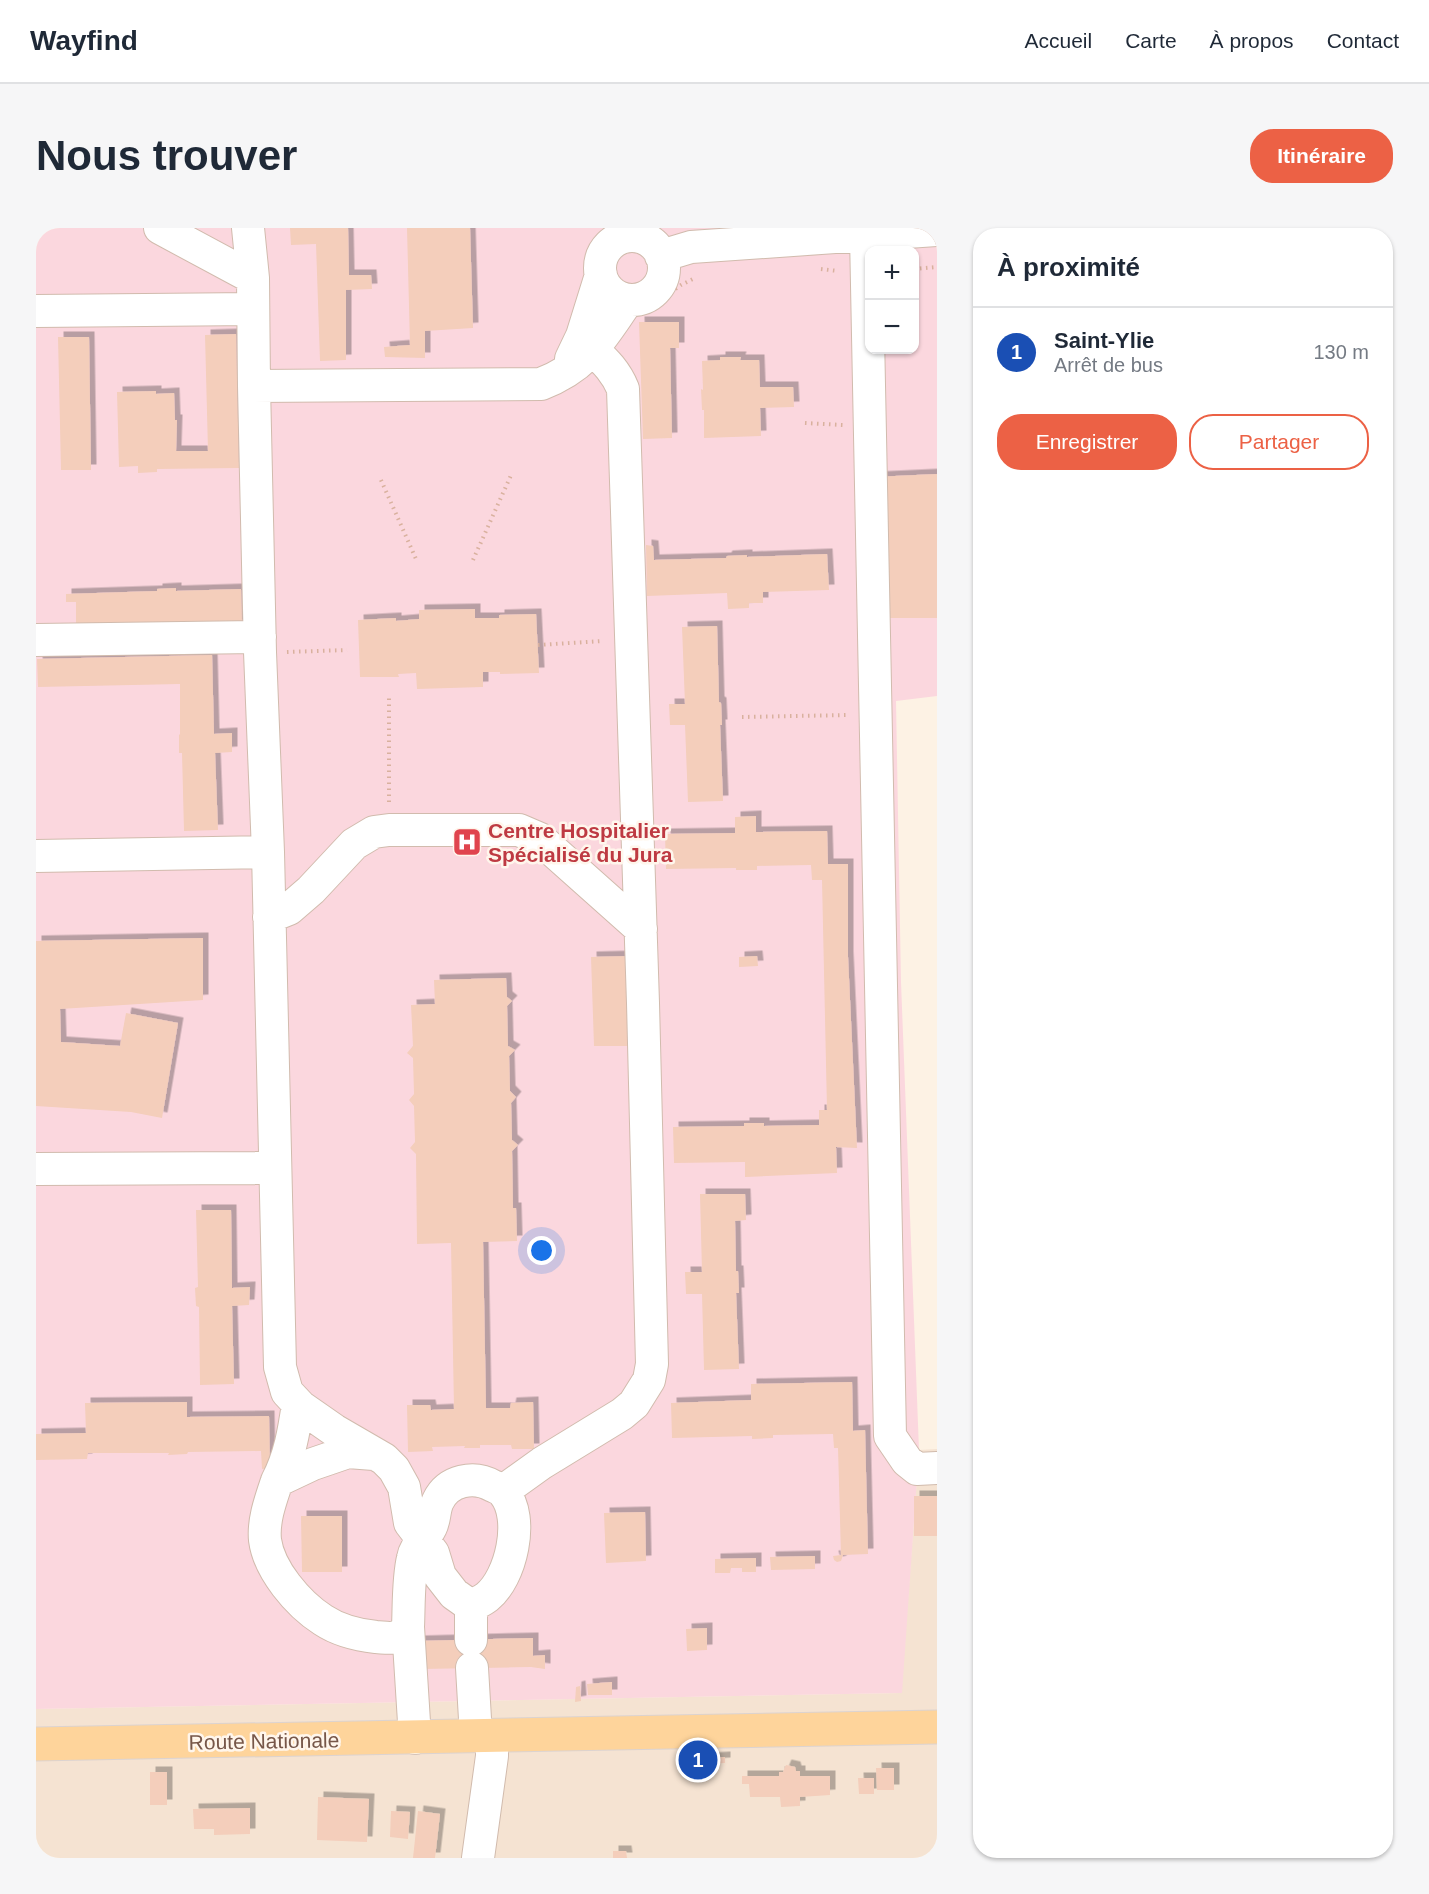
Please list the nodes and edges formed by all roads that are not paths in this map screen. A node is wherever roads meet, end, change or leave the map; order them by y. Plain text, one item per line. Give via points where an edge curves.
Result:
1 (160, 228) edge
2 (248, 228) edge
3 (937, 230) edge
4 (866, 235) junction
5 (661, 256) junction
6 (601, 275) junction
7 (253, 278) junction
8 (642, 302) junction
9 (253, 309) junction
10 (36, 311) edge
11 (592, 351) junction
12 (556, 378) junction
13 (254, 386) junction
14 (36, 640) edge
15 (260, 645) junction
16 (268, 852) junction
17 (36, 856) edge
18 (269, 917) junction
19 (641, 929) junction
20 (275, 1168) junction
21 (36, 1169) edge
22 (298, 1404) junction
23 (374, 1454) junction
24 (937, 1468) edge
25 (277, 1481) junction
26 (503, 1491) junction
27 (422, 1540) junction
28 (471, 1606) junction
29 (408, 1627) junction
30 (937, 1727) edge
31 (484, 1736) junction
32 (415, 1738) junction
33 (36, 1744) edge
34 (478, 1858) edge

1 - 7 street
2 - 7 street
3 - 4 street
4 - 5 street via 691,247
4 - 24 street via 890,1436 917,1469
5 - 6 street via 646,240 625,237 607,248
5 - 8 street via 662,278 649,295 639,299
6 - 8 street via 610,292 619,298
6 - 12 street via 582,336 571,361
7 - 9 street
8 - 11 street
9 - 10 street
9 - 13 street
11 - 12 street via 575,368
11 - 19 street via 609,365 623,389
12 - 13 street via 542,384
13 - 15 street
14 - 15 street
15 - 16 street
16 - 17 street
16 - 18 street
18 - 19 street via 289,909 354,844 374,832 519,830 540,839
18 - 20 street
19 - 26 street via 652,1364 649,1380 634,1404 622,1414
20 - 21 street
20 - 22 street via 280,1367 286,1392
22 - 23 street
22 - 25 street via 292,1444
23 - 25 street via 348,1452
23 - 27 street via 394,1469 404,1487 410,1522
25 - 29 street via 268,1509 265,1539 271,1563 288,1590 322,1620 349,1632 395,1638
26 - 27 street via 487,1482 458,1482 438,1501 431,1527
26 - 28 street via 516,1524 514,1545 498,1584 487,1597
27 - 28 street via 433,1553 440,1576 454,1594
27 - 29 street via 413,1557
28 - 31 street via 472,1654
29 - 32 street
30 - 31 main road, Route Nationale
31 - 32 main road, Route Nationale
31 - 34 street via 492,1756
32 - 33 main road, Route Nationale

